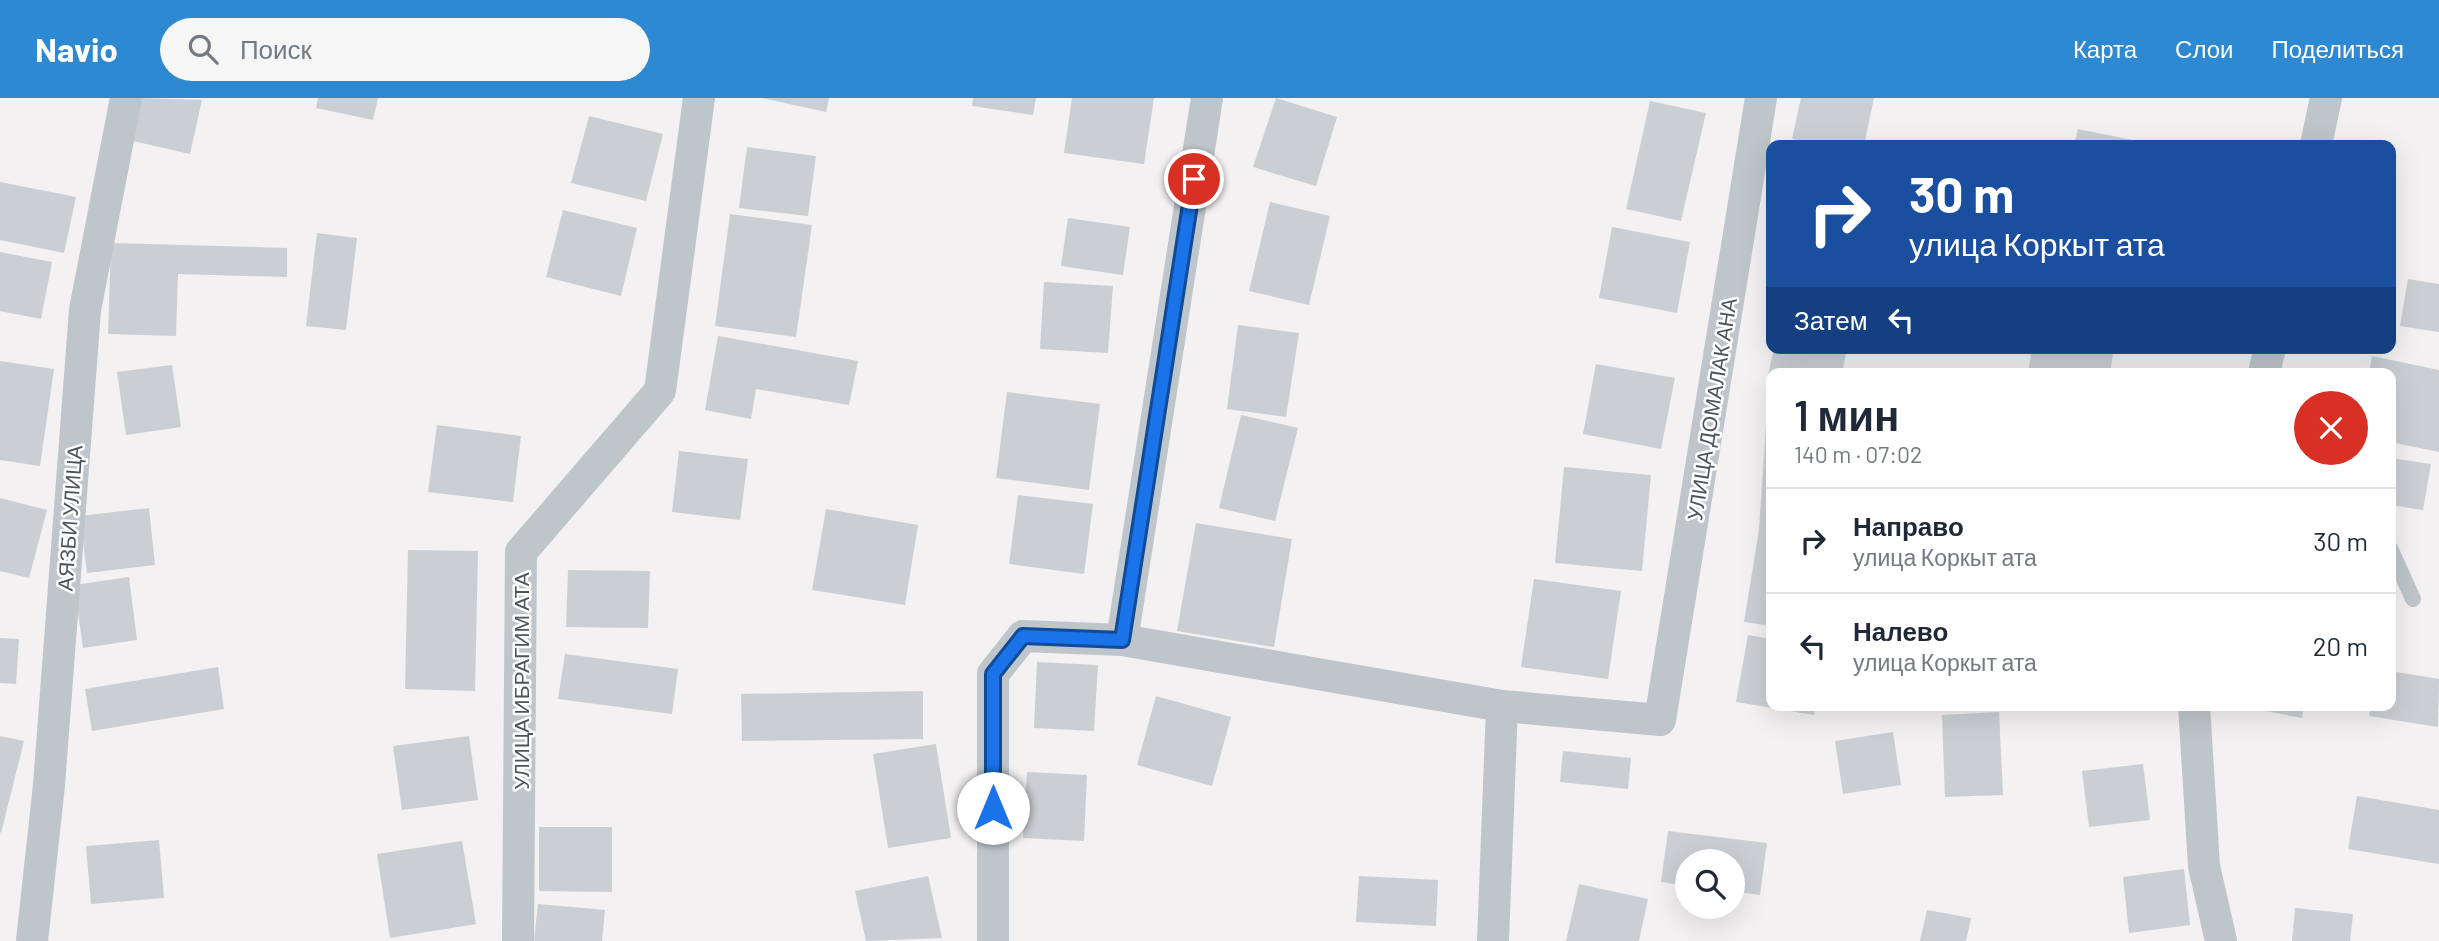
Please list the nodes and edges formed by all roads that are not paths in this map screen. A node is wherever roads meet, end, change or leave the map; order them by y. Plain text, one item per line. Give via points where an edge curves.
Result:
1 (126, 98) edge
2 (699, 98) edge
3 (1207, 98) edge
4 (1761, 98) edge
5 (2326, 98) edge
6 (2317, 140) edge
7 (2396, 561) edge
8 (2413, 599) dead end
9 (1122, 640) junction
10 (1502, 706) junction
11 (2194, 711) edge
12 (32, 941) edge
13 (519, 941) edge
14 (993, 941) edge
15 (1493, 941) edge
16 (2221, 941) edge

1 - 12 street, АЯЗБИ УЛИЦА via 85,310 49,785
2 - 13 street, УЛИЦА ИБРАГИМ АТА via 660,391 521,552
3 - 9 street
4 - 10 street, УЛИЦА ДОМАЛАК АНА via 1660,720
5 - 6 street
7 - 8 lane
9 - 10 street
9 - 14 street via 1023,636 993,674
10 - 15 street
11 - 16 street via 2204,866

